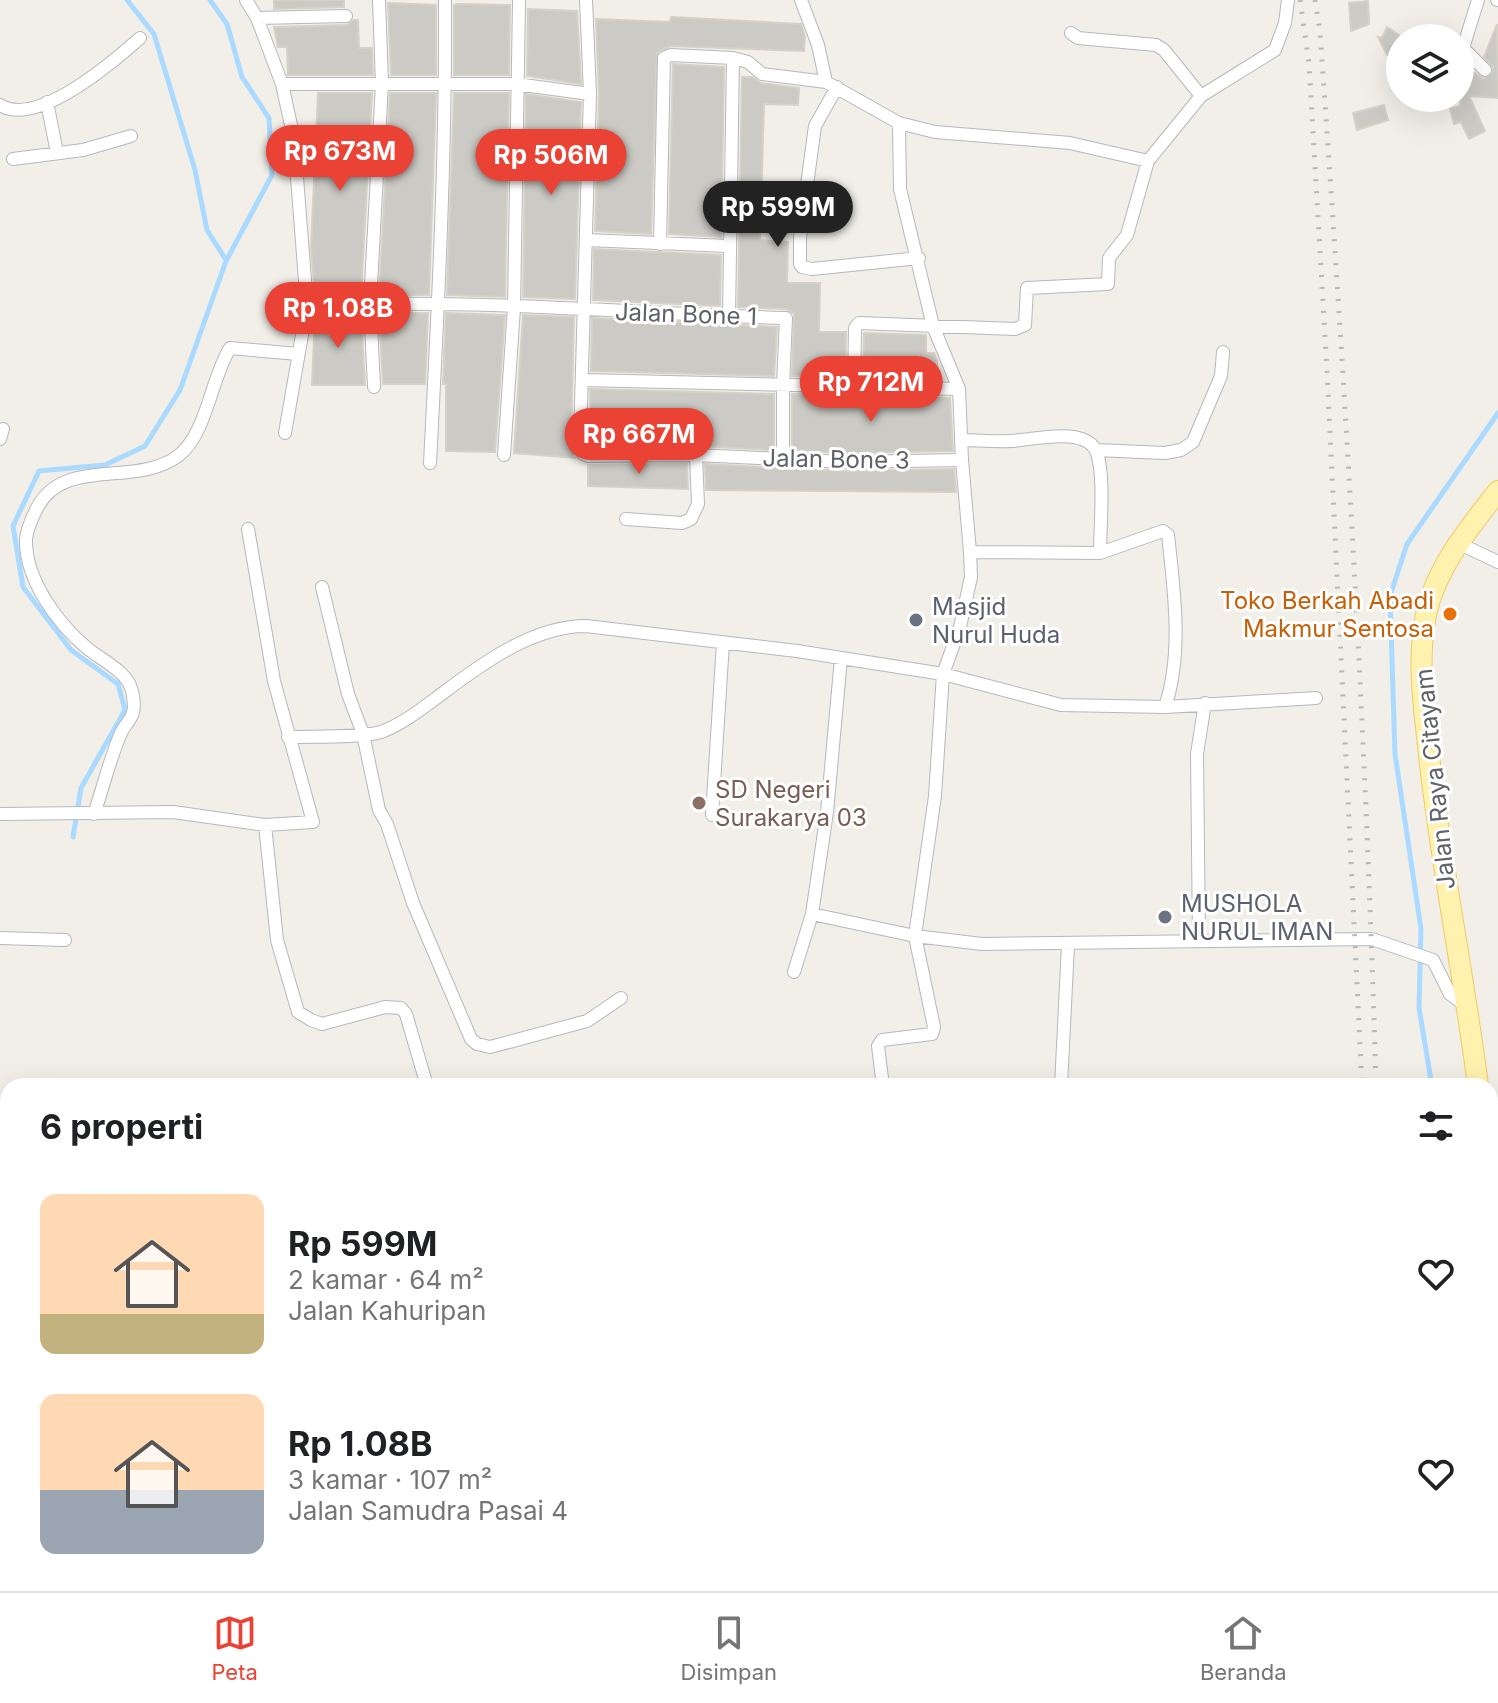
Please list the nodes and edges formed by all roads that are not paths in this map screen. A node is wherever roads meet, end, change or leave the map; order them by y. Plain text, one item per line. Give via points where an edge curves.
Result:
1 (246, 0) edge
2 (379, 0) edge
3 (445, 0) edge
4 (586, 0) edge
5 (801, 0) edge
6 (1288, 0) edge
7 (1478, 0) edge
8 (519, 2) dead end
9 (346, 16) dead end
10 (257, 18) junction
11 (1071, 33) dead end
12 (140, 38) dead end
13 (733, 58) junction
14 (1485, 70) dead end
15 (382, 83) junction
16 (446, 83) junction
17 (282, 84) junction
18 (516, 84) junction
19 (832, 84) junction
20 (590, 94) junction
21 (1201, 96) junction
22 (47, 102) junction
23 (0, 105) edge
24 (899, 123) junction
25 (131, 136) dead end
26 (57, 153) junction
27 (13, 159) dead end
28 (1148, 161) junction
29 (587, 240) junction
30 (660, 244) junction
31 (728, 246) junction
32 (919, 258) junction
33 (370, 303) junction
34 (439, 304) junction
35 (307, 306) junction
36 (514, 308) junction
37 (585, 310) junction
38 (729, 316) junction
39 (933, 326) junction
40 (1223, 352) dead end
41 (298, 354) junction
42 (583, 380) junction
43 (783, 385) junction
44 (854, 386) junction
45 (374, 387) dead end
46 (959, 389) junction
47 (285, 433) dead end
48 (961, 440) junction
49 (1096, 450) junction
50 (504, 455) dead end
51 (696, 455) junction
52 (783, 459) junction
53 (962, 460) junction
54 (430, 463) dead end
55 (1498, 491) edge
56 (626, 519) dead end
57 (248, 529) dead end
58 (1458, 543) junction
59 (970, 552) junction
60 (1100, 553) junction
61 (1498, 562) edge
62 (322, 587) dead end
63 (723, 643) junction
64 (841, 658) junction
65 (943, 674) junction
66 (1316, 698) dead end
67 (1205, 703) junction
68 (1165, 707) junction
69 (363, 734) junction
70 (288, 737) junction
71 (0, 814) edge
72 (94, 814) junction
73 (712, 815) dead end
74 (265, 825) junction
75 (812, 914) junction
76 (915, 936) junction
77 (0, 938) edge
78 (65, 940) dead end
79 (1199, 941) junction
80 (1068, 945) junction
81 (794, 972) dead end
82 (621, 998) dead end
83 (1464, 1004) junction
84 (425, 1078) edge
85 (882, 1078) edge
86 (1061, 1078) edge
87 (1477, 1078) edge

1 - 10 street
2 - 15 street
3 - 16 street
4 - 20 street
5 - 19 street
6 - 21 street via 1275,50
7 - 14 street via 1464,45
8 - 18 street
9 - 10 street
10 - 17 street
11 - 21 street via 1156,45
12 - 22 street via 100,73
13 - 19 street via 762,74
13 - 30 street via 664,58
13 - 31 street
15 - 16 street
15 - 17 street
15 - 33 street
16 - 18 street
16 - 34 street
17 - 35 street via 294,139
18 - 20 street
18 - 36 street
19 - 24 street
19 - 32 street via 815,126 800,264 812,269
20 - 29 street
21 - 28 street
22 - 23 street via 10,110
22 - 26 street
24 - 28 street via 935,132 1070,143
24 - 32 street via 900,189
25 - 26 street
26 - 27 street
28 - 39 street via 1127,235 1109,258 1108,284 1027,288 1025,325 1020,327
29 - 30 street
29 - 37 street
30 - 31 street
31 - 38 street
32 - 39 street
33 - 34 street, Jalan Bone 1
33 - 35 street, Jalan Bone 1
33 - 45 street
34 - 36 street, Jalan Bone 1
34 - 54 street
35 - 41 street
36 - 37 street, Jalan Bone 1
36 - 50 street
37 - 38 street, Jalan Bone 1
37 - 42 street
38 - 43 street, Jalan Bone 1 via 786,318
39 - 44 street via 856,325
39 - 46 street
40 - 49 street via 1221,376 1193,442 1165,453
41 - 47 street
41 - 72 street via 230,348 197,429 180,455 123,473 69,478 37,508 26,541 38,586 64,626 126,677 131,687 134,712 121,733
42 - 43 street
42 - 51 street, Jalan Bone 3 via 583,454
43 - 44 street
43 - 52 street
44 - 46 street
46 - 48 street
48 - 49 street via 1062,436 1089,442
48 - 53 street
49 - 60 street
51 - 52 street, Jalan Bone 3
51 - 56 street via 698,504 691,519
52 - 53 street, Jalan Bone 3
53 - 59 street
55 - 58 main road, Jalan Raya Citayam
57 - 70 street
58 - 61 street
58 - 83 main road, Jalan Raya Citayam via 1427,609 1421,669 1435,814
59 - 60 street
59 - 65 street via 971,577 960,627
60 - 68 street via 1156,532 1168,535 1177,612
62 - 69 street
63 - 64 street
63 - 69 street via 564,626 501,654 393,726
63 - 73 street
64 - 65 street
64 - 75 street
65 - 68 street via 1061,705
65 - 76 street via 935,796
66 - 67 street
67 - 68 street
67 - 79 street via 1197,754
69 - 70 street
69 - 82 street via 379,810 471,1039 490,1047 587,1021
70 - 74 street via 313,822
71 - 72 street
72 - 74 street via 173,812
74 - 84 street via 277,940 298,1012 322,1024 385,1007 401,1008
75 - 76 street
75 - 81 street
76 - 80 street via 982,944
76 - 85 street via 934,1027 925,1036 882,1040
77 - 78 street
79 - 80 street
79 - 83 street via 1372,939 1433,960 1450,994
80 - 86 street
83 - 87 main road, Jalan Raya Citayam

